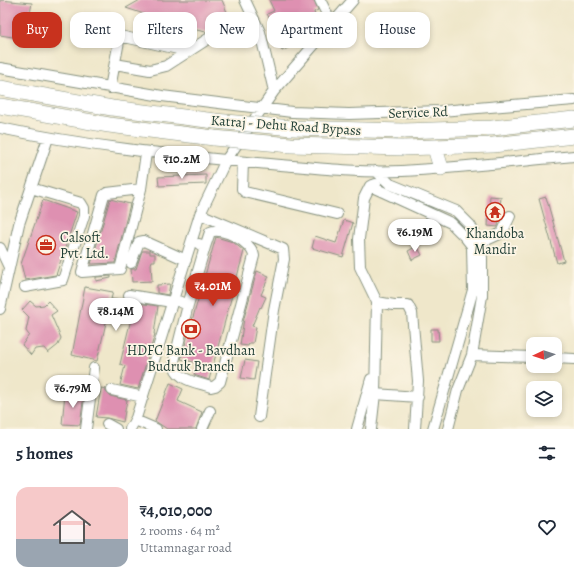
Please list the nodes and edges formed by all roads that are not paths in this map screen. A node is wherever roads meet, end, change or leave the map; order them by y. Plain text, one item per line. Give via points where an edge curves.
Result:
1 (245, 0) edge
2 (320, 0) edge
3 (353, 0) edge
4 (326, 12) edge
5 (342, 12) edge
6 (205, 40) edge
7 (311, 48) edge
8 (187, 51) junction
9 (115, 64) junction
10 (0, 68) edge
11 (0, 88) edge
12 (110, 88) junction
13 (274, 91) junction
14 (574, 100) edge
15 (0, 106) edge
16 (262, 109) junction
17 (574, 119) edge
18 (0, 128) edge
19 (574, 136) edge
20 (48, 138) junction
21 (435, 148) junction
22 (146, 153) junction
23 (574, 156) edge
24 (226, 160) junction
25 (243, 162) junction
26 (441, 168) junction
27 (362, 170) junction
28 (376, 171) junction
29 (385, 180) junction
30 (370, 186) junction
31 (31, 188) junction
32 (141, 189) junction
33 (200, 214) junction
34 (337, 214) dead end
35 (510, 216) dead end
36 (191, 242) junction
37 (480, 243) junction
38 (205, 246) junction
39 (0, 248) edge
40 (186, 260) junction
41 (131, 263) dead end
42 (9, 267) junction
43 (25, 287) dead end
44 (129, 295) dead end
45 (173, 300) junction
46 (377, 302) junction
47 (188, 305) junction
48 (0, 308) edge
49 (472, 355) junction
50 (526, 357) edge
51 (562, 358) edge
52 (574, 359) edge
53 (94, 368) dead end
54 (374, 368) junction
55 (112, 390) dead end
56 (374, 394) junction
57 (143, 397) junction
58 (418, 397) junction
59 (210, 411) dead end
60 (259, 417) dead end
61 (132, 425) edge
62 (86, 429) edge
63 (156, 429) edge
64 (202, 429) edge
65 (357, 429) edge
66 (371, 429) edge
67 (415, 429) edge
68 (433, 429) edge
69 (448, 429) edge

1 - 13 street via 260,32
2 - 4 street
3 - 5 street
6 - 8 street
7 - 13 street
8 - 9 street via 166,66 150,70
8 - 9 street via 120,36
9 - 12 street
10 - 12 street, Service Rd
11 - 17 highway, Katraj - Dehu Road Bypass, bridge via 125,110 292,128 403,131 492,128
12 - 16 street, Service Rd
13 - 16 street
14 - 16 street, Service Rd via 403,113 349,114
15 - 21 highway, Katraj - Dehu Road Bypass, bridge via 109,125 214,138 291,145
16 - 24 street
18 - 20 street
19 - 21 highway, Katraj - Dehu Road Bypass
20 - 22 street
20 - 31 street
21 - 26 highway
22 - 24 street
22 - 32 street
23 - 26 street
24 - 25 street
24 - 33 street
25 - 27 street
25 - 34 street via 244,192
26 - 28 street
27 - 28 street
27 - 30 street
28 - 29 street
29 - 30 street
29 - 37 street via 456,211 470,225
30 - 46 street via 364,198 359,239 360,267
30 - 68 street via 450,223 472,246 473,290
31 - 42 street
31 - 43 street via 81,204 84,216 63,280
32 - 32 street via 120,269 82,272 104,195
33 - 36 street
33 - 60 street via 282,249 284,259
35 - 37 street via 502,233
36 - 38 street
36 - 40 street
37 - 49 street via 482,296
38 - 47 street
38 - 47 street via 210,232 218,231 244,240 253,250 254,256 220,382 216,386 211,387 183,378 176,373 175,354
39 - 42 street
40 - 41 street via 144,240 137,244
40 - 45 street
42 - 48 street
44 - 45 street
45 - 47 street
45 - 57 street
46 - 54 street
46 - 58 street via 408,305 412,313
49 - 50 street
49 - 69 street via 458,390
51 - 52 street
53 - 62 street
54 - 56 street
54 - 65 street
55 - 57 street
56 - 58 street
56 - 66 street
57 - 61 street
58 - 67 street
59 - 64 street
61 - 63 street

